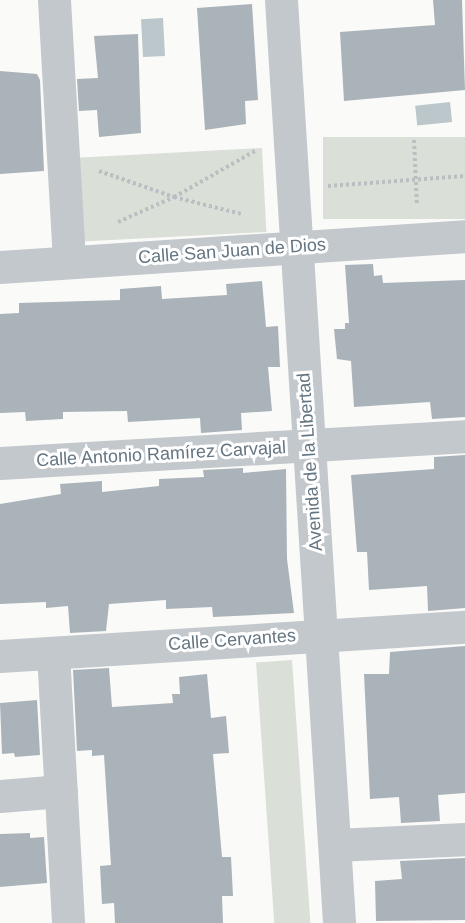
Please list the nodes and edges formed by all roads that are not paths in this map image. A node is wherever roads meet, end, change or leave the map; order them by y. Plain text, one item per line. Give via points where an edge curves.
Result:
1 (54, 0) edge
2 (281, 0) edge
3 (465, 236) edge
4 (297, 246) junction
5 (69, 262) junction
6 (0, 267) edge
7 (465, 436) edge
8 (309, 447) junction
9 (0, 463) edge
10 (465, 627) edge
11 (321, 634) junction
12 (53, 652) junction
13 (0, 656) edge
14 (61, 791) junction
15 (0, 796) edge
16 (465, 839) edge
17 (334, 845) junction
18 (68, 923) edge
19 (339, 923) edge

1 - 5 street
2 - 4 street, Avenida de la Libertad
3 - 4 street, Calle San Juan de Dios
4 - 5 street, Calle San Juan de Dios
4 - 8 street, Avenida de la Libertad
5 - 6 street, Calle San Juan de Dios
7 - 8 street, Calle Antonio Ramírez Carvajal
8 - 9 street, Calle Antonio Ramírez Carvajal
8 - 11 street, Avenida de la Libertad
10 - 11 street, Calle Cervantes
11 - 12 street, Calle Cervantes
11 - 17 street, Avenida de la Libertad
12 - 13 street, Calle Cervantes
12 - 14 street
14 - 15 street
14 - 18 street
16 - 17 street
17 - 19 street, Avenida de la Libertad

